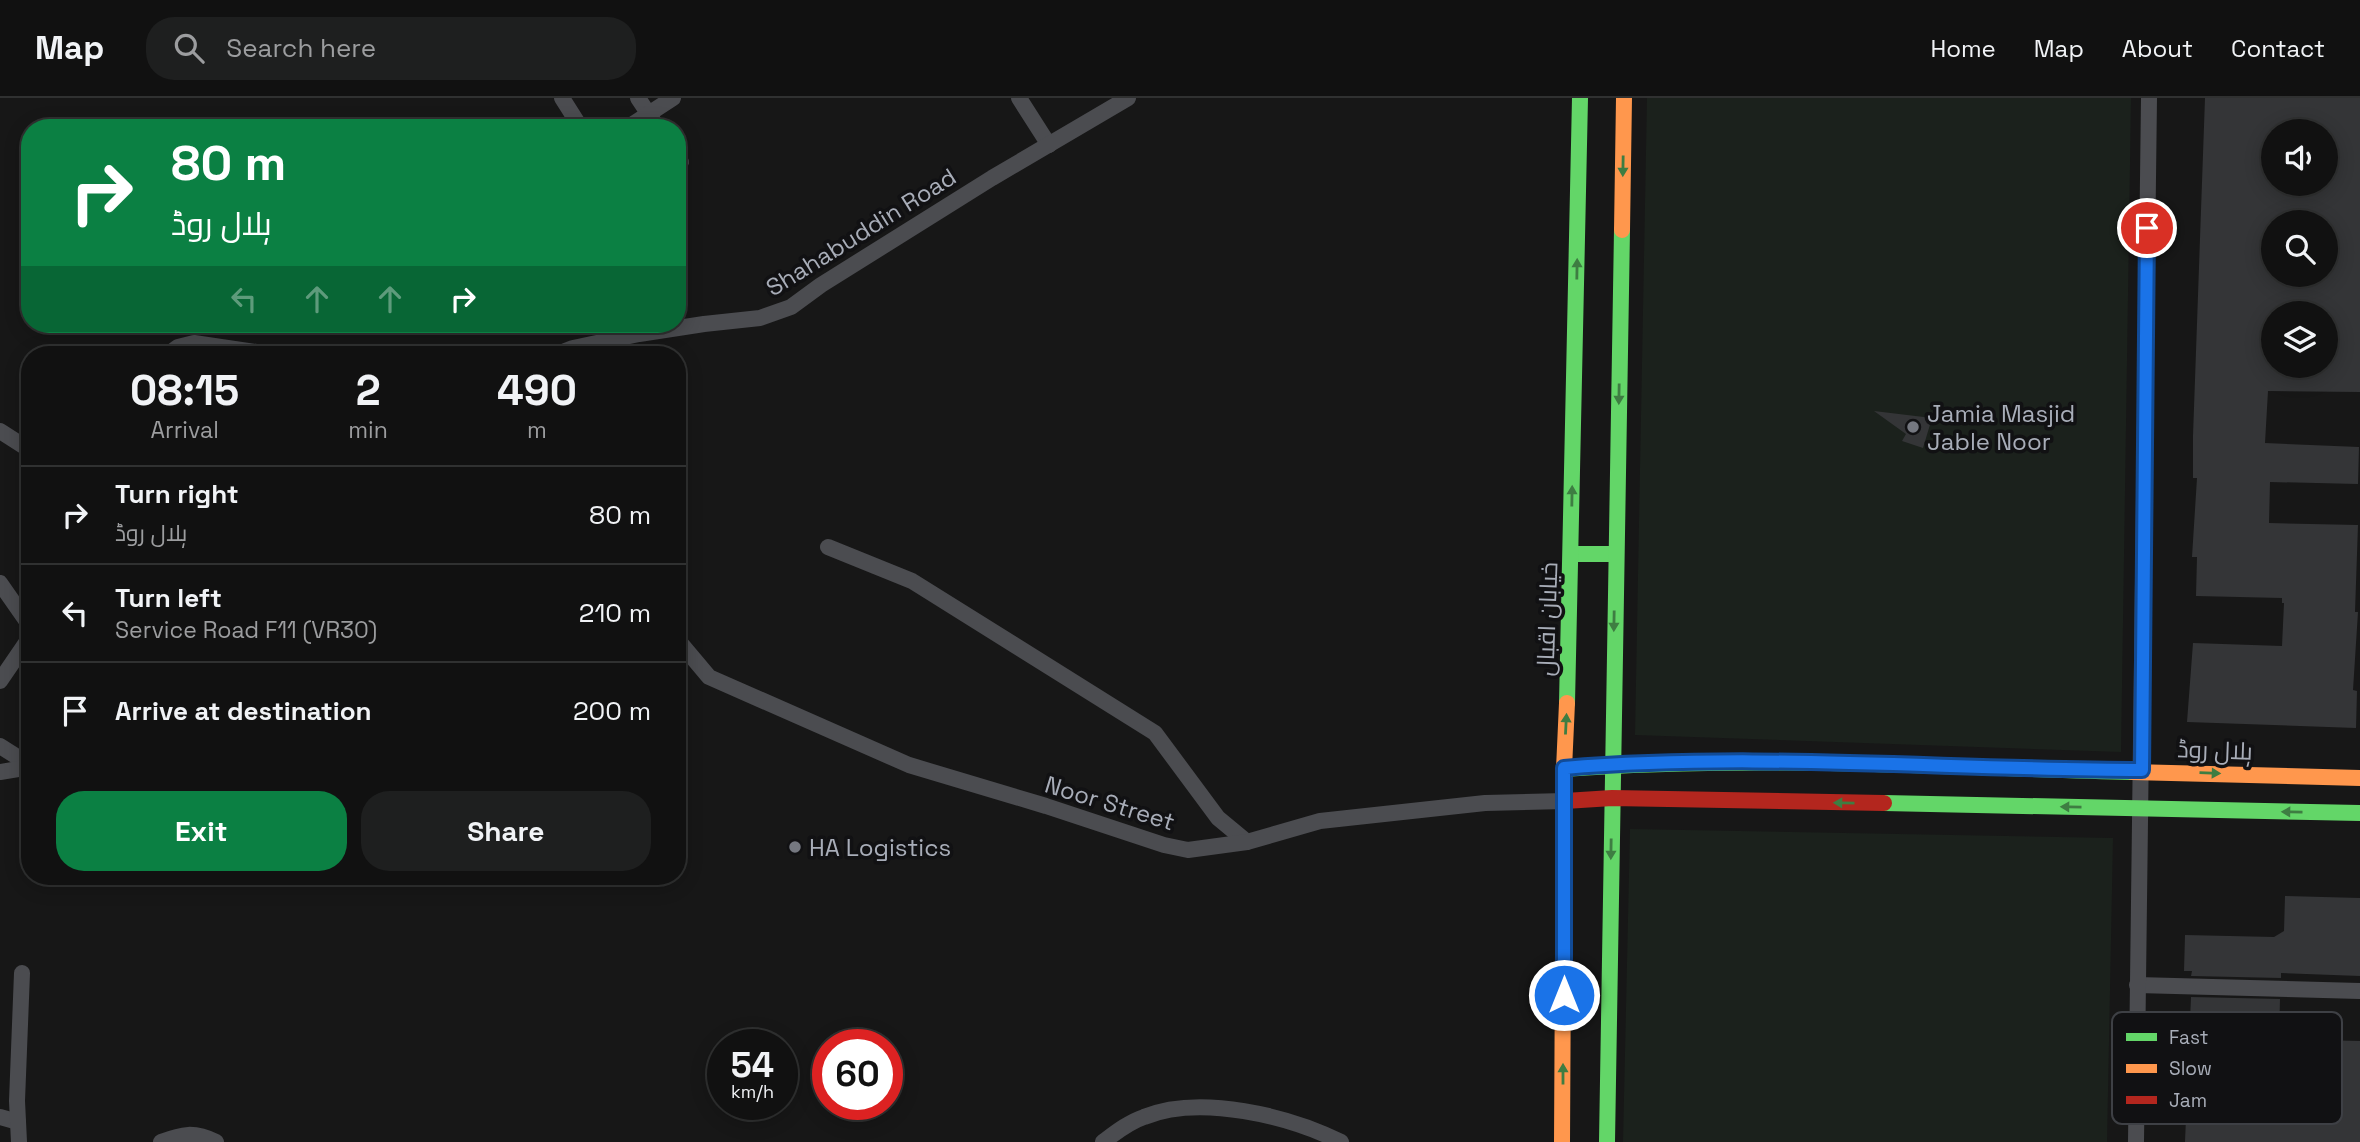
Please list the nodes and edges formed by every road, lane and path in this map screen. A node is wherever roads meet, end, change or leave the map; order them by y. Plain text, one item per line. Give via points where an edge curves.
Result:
1 (562, 98) edge
2 (638, 98) edge
3 (673, 98) edge
4 (1019, 98) edge
5 (1128, 98) edge
6 (1580, 98) edge
7 (1625, 98) edge
8 (2149, 98) edge
9 (575, 119) edge
10 (653, 119) edge
11 (656, 119) edge
12 (1049, 145) junction
13 (686, 327) edge
14 (646, 333) edge
15 (182, 346) edge
16 (215, 346) edge
17 (582, 346) edge
18 (0, 431) edge
19 (21, 444) edge
20 (828, 547) dead end
21 (1571, 554) junction
22 (1616, 554) junction
23 (0, 583) edge
24 (21, 613) edge
25 (21, 650) edge
26 (686, 650) edge
27 (0, 681) edge
28 (0, 746) edge
29 (21, 760) edge
30 (1614, 764) junction
31 (21, 768) edge
32 (1564, 768) junction
33 (2142, 770) junction
34 (0, 772) edge
35 (2360, 778) edge
36 (1612, 798) junction
37 (1565, 801) junction
38 (2139, 808) junction
39 (2360, 813) edge
40 (1247, 842) junction
41 (22, 973) dead end
42 (2137, 985) junction
43 (2360, 991) edge
44 (2137, 1012) edge
45 (0, 1117) edge
46 (18, 1122) junction
47 (2136, 1124) edge
48 (19, 1142) edge
49 (160, 1142) edge
50 (216, 1142) edge
51 (1103, 1142) edge
52 (1341, 1142) edge
53 (1562, 1142) edge
54 (1606, 1142) edge
55 (2136, 1142) edge

1 - 9 street
2 - 10 street
3 - 11 street
4 - 12 street
5 - 12 street, Shahabuddin Road
21 -> 6 main road, خیابان اقبال
7 -> 22 main road
8 - 33 street
12 - 13 street, Shahabuddin Road via 791,307 760,318
14 - 17 street, Shahabuddin Road
15 - 16 street
18 - 19 street
20 - 40 street via 912,581 1155,733 1218,818
21 - 22 main road
32 -> 21 main road, خیابان اقبال
22 -> 30 main road
23 - 24 street
25 - 27 street
26 - 40 street, Noor Street via 709,677 909,765 1164,845 1188,850
28 - 29 street
30 - 32 main road, ہلال روڈ
30 - 33 main road, ہلال روڈ via 1754,761
30 - 36 main road
31 - 34 street
32 - 37 main road, خیابان اقبال
33 -> 35 main road, ہلال روڈ
33 - 38 street
36 - 37 main road
38 -> 36 main road
36 -> 54 main road
37 - 40 street, Noor Street via 1485,803 1320,821
53 -> 37 main road, خیابان اقبال
39 -> 38 main road
38 - 42 street
41 - 46 street
42 - 43 street
42 - 44 street
45 - 46 street
46 - 48 street
47 - 55 street
49 - 50 street via 184,1134
51 - 52 street via 1143,1117 1200,1107 1305,1125

